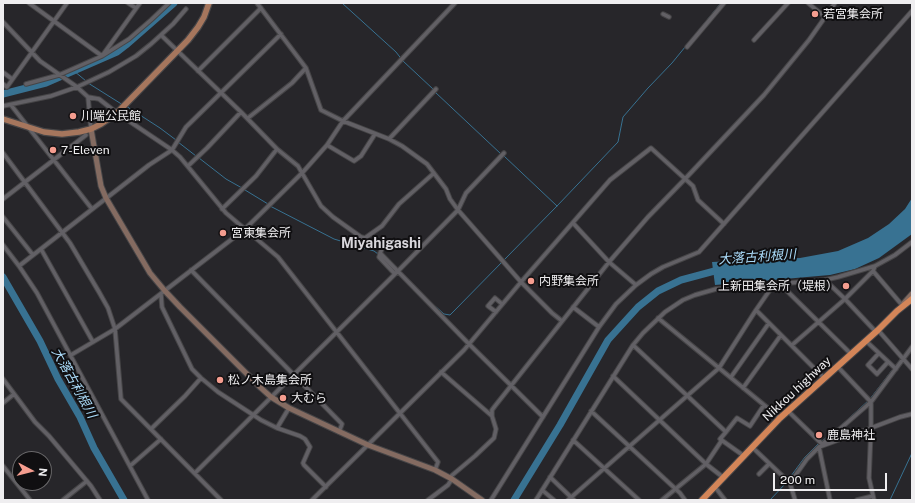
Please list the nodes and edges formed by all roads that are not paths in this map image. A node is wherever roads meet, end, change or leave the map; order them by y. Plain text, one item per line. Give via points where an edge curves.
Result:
1 (29, 3) edge
2 (67, 3) edge
3 (128, 3) edge
4 (140, 3) edge
5 (169, 3) edge
6 (208, 3) edge
7 (257, 3) edge
8 (455, 3) edge
9 (724, 3) edge
10 (788, 3) edge
11 (808, 3) edge
12 (835, 3) edge
13 (136, 8) junction
14 (261, 8) junction
15 (186, 9) dead end
16 (912, 11) edge
17 (663, 14) dead end
18 (669, 17) dead end
19 (825, 17) junction
20 (54, 21) junction
21 (3, 22) edge
22 (8, 27) junction
23 (4, 32) dead end
24 (281, 34) junction
25 (161, 35) junction
26 (754, 40) dead end
27 (687, 47) dead end
28 (178, 51) junction
29 (31, 53) junction
30 (102, 56) junction
31 (306, 68) junction
32 (198, 71) junction
33 (4, 73) dead end
34 (59, 75) junction
35 (12, 79) junction
36 (26, 84) dead end
37 (4, 87) edge
38 (77, 87) junction
39 (436, 89) dead end
40 (222, 93) junction
41 (88, 97) junction
42 (12, 104) junction
43 (3, 106) edge
44 (241, 112) junction
45 (117, 113) junction
46 (3, 118) edge
47 (248, 118) junction
48 (343, 121) junction
49 (30, 128) junction
50 (91, 129) junction
51 (375, 134) junction
52 (86, 135) dead end
53 (389, 139) junction
54 (327, 145) junction
55 (277, 149) junction
56 (172, 150) junction
57 (3, 153) edge
58 (504, 153) dead end
59 (54, 160) junction
60 (188, 166) junction
61 (303, 172) junction
62 (434, 173) junction
63 (685, 180) junction
64 (25, 182) junction
65 (106, 198) junction
66 (3, 199) edge
67 (92, 209) junction
68 (222, 209) junction
69 (458, 210) junction
70 (3, 217) edge
71 (573, 223) junction
72 (724, 224) junction
73 (245, 229) junction
74 (62, 232) junction
75 (365, 238) junction
76 (912, 244) edge
77 (3, 245) edge
78 (41, 249) junction
79 (33, 255) junction
80 (609, 262) junction
81 (19, 266) junction
82 (875, 266) junction
83 (191, 270) junction
84 (873, 271) junction
85 (396, 273) junction
86 (825, 280) junction
87 (521, 282) junction
88 (774, 284) junction
89 (780, 284) junction
90 (636, 285) junction
91 (163, 292) junction
92 (912, 294) edge
93 (845, 298) junction
94 (912, 299) edge
95 (502, 304) junction
96 (902, 305) junction
97 (573, 307) junction
98 (756, 310) junction
99 (897, 311) junction
100 (496, 312) junction
101 (658, 318) junction
102 (562, 321) junction
103 (818, 322) junction
104 (769, 323) junction
105 (599, 327) junction
106 (115, 329) junction
107 (877, 331) junction
108 (337, 332) junction
109 (782, 335) junction
110 (866, 340) junction
111 (93, 342) junction
112 (469, 344) junction
113 (633, 345) junction
114 (792, 345) junction
115 (912, 347) edge
116 (879, 353) junction
117 (851, 354) junction
118 (71, 355) junction
119 (904, 358) junction
120 (888, 362) junction
121 (837, 366) junction
122 (719, 368) junction
123 (896, 369) junction
124 (912, 369) edge
125 (441, 372) junction
126 (294, 375) junction
127 (613, 376) junction
128 (731, 377) junction
129 (201, 378) junction
130 (824, 378) junction
131 (3, 379) edge
132 (510, 386) junction
133 (743, 388) junction
134 (14, 394) junction
135 (687, 396) junction
136 (271, 397) junction
137 (870, 401) junction
138 (3, 403) edge
139 (764, 405) junction
140 (289, 408) junction
141 (788, 410) junction
142 (591, 411) junction
143 (400, 412) junction
144 (254, 414) junction
145 (912, 414) edge
146 (492, 416) junction
147 (543, 417) junction
148 (780, 418) junction
149 (660, 420) junction
150 (277, 428) junction
151 (870, 428) junction
152 (152, 429) junction
153 (339, 432) junction
154 (726, 432) junction
155 (161, 439) junction
156 (574, 440) junction
157 (722, 440) junction
158 (820, 444) junction
159 (368, 445) junction
160 (630, 446) junction
161 (752, 447) junction
162 (744, 456) junction
163 (706, 464) junction
164 (769, 464) junction
165 (3, 466) edge
166 (130, 466) junction
167 (604, 468) junction
168 (435, 470) junction
169 (194, 473) junction
170 (759, 474) dead end
171 (550, 477) junction
172 (451, 478) junction
173 (724, 478) junction
174 (87, 481) junction
175 (789, 481) junction
176 (326, 487) junction
177 (715, 487) junction
178 (675, 489) junction
179 (542, 490) junction
180 (873, 498) edge
181 (571, 499) edge
182 (30, 500) edge
183 (63, 500) edge
184 (100, 500) edge
185 (148, 500) edge
186 (221, 500) edge
187 (312, 500) edge
188 (428, 500) edge
189 (482, 500) edge
190 (491, 500) edge
191 (536, 500) edge
192 (554, 500) edge
193 (639, 500) edge
194 (662, 500) edge
195 (685, 500) edge
196 (702, 500) edge
197 (725, 500) edge
198 (795, 500) edge
199 (830, 500) edge
200 (857, 500) edge

1 - 20 street
2 - 20 street
3 - 13 street
4 - 13 street
5 - 30 street via 129,40
6 - 28 main road via 198,27
7 - 14 street
8 - 48 street
9 - 27 street
10 - 26 street
11 - 19 street
12 - 19 street
13 - 30 street
14 - 24 street
14 - 32 street
15 - 25 street
16 - 72 street
17 - 18 street
19 - 63 street via 764,95
20 - 29 street
20 - 30 street
21 - 22 street
22 - 23 street
22 - 29 street
24 - 31 street
24 - 40 street
25 - 28 street
25 - 38 street via 122,65
28 - 32 street
28 - 45 main road
29 - 34 street
29 - 35 street
30 - 34 street
31 - 47 street via 292,83
31 - 48 street via 321,110
32 - 40 street
33 - 35 street
34 - 36 street
34 - 38 street
35 - 37 street
38 - 41 street
38 - 42 street via 51,96
39 - 53 street
40 - 44 street
40 - 56 street via 186,127
41 - 45 street via 99,99
41 - 50 street
42 - 43 street
42 - 49 street
44 - 47 street
44 - 60 street
45 - 50 main road
45 - 56 street
46 - 49 main road
47 - 55 street
48 - 51 street
48 - 54 street
49 - 50 main road via 62,134
49 - 59 street
50 - 65 street
51 - 53 street
51 - 54 street via 361,156 354,161
52 - 59 street
53 - 62 street via 427,164
54 - 61 street
55 - 61 street
55 - 68 street via 256,176
56 - 60 street
56 - 65 street
57 - 64 street
58 - 69 street via 466,193
59 - 64 street
59 - 67 street
60 - 68 street
61 - 73 street
61 - 75 street via 321,206
62 - 69 street
62 - 75 street via 399,204 382,226
63 - 71 street via 651,148 610,180
63 - 72 street via 693,186 698,200
63 - 80 street
64 - 66 street
64 - 74 street
65 - 67 street
65 - 91 street
67 - 74 street
68 - 73 street
69 - 85 street
69 - 87 street
70 - 79 street
71 - 80 street
71 - 87 street
72 - 90 street via 699,252 663,267
73 - 83 street
73 - 108 street via 278,257
74 - 78 street
74 - 106 street via 100,292
75 - 85 street via 382,248 379,257
76 - 82 street
77 - 81 street
78 - 79 street
78 - 111 street
79 - 81 street
80 - 90 street
80 - 97 street
81 - 118 street
82 - 84 street
82 - 86 street
83 - 91 street
83 - 126 street
84 - 93 street
84 - 96 street
85 - 108 street
85 - 112 street
86 - 89 street
86 - 93 street
87 - 95 street
87 - 102 street
88 - 89 street
88 - 98 street
88 - 101 street via 716,290 695,295 683,300
89 - 103 street
90 - 105 street via 616,304
91 - 106 street
91 - 129 street via 162,307 192,369
91 - 136 street
92 - 96 street
93 - 103 street
93 - 107 street
94 - 99 highway, Nikkou highway
95 - 100 street
95 - 100 street via 495,298 488,306
96 - 99 street
97 - 102 street
97 - 105 street
98 - 104 street
98 - 122 street
99 - 107 highway, Nikkou highway
100 - 112 street
101 - 113 street
101 - 122 street
102 - 132 street
103 - 114 street
103 - 117 street
104 - 109 street
104 - 128 street
105 - 147 street
106 - 111 street
106 - 152 street via 121,399
107 - 110 highway, Nikkou highway
107 - 119 street
108 - 126 street
108 - 143 street
109 - 114 street
109 - 133 street
110 - 116 street
110 - 117 highway, Nikkou highway
111 - 118 street
112 - 125 street
112 - 132 street
113 - 127 street
113 - 135 street
114 - 130 street
115 - 119 street
116 - 120 street
116 - 120 street via 868,365 877,374
117 - 121 highway, Nikkou highway
118 - 166 street
119 - 123 street
119 - 124 street
120 - 123 street
121 - 130 highway, Nikkou highway
121 - 137 street
122 - 128 street
122 - 135 street
123 - 137 street
125 - 143 street
125 - 146 street
126 - 136 street
126 - 153 street via 342,424
127 - 142 street
127 - 149 street
128 - 133 street
129 - 144 street via 218,392
129 - 152 street
130 - 141 highway, Nikkou highway
131 - 134 street
132 - 146 street via 492,410
132 - 147 street
133 - 139 street
134 - 138 street
134 - 174 street
135 - 149 street
135 - 154 street
136 - 140 street
136 - 144 street
137 - 151 street
137 - 158 street
139 - 148 street
139 - 154 street via 750,426 737,418
140 - 150 street
140 - 153 street
141 - 148 highway, Nikkou highway
141 - 158 street
142 - 156 street
142 - 160 street
143 - 159 street
143 - 168 street via 438,462
144 - 150 street
144 - 169 street
145 - 151 street
146 - 172 street via 496,429 494,438
147 - 190 street
148 - 161 highway, Nikkou highway
149 - 160 street
149 - 163 street
150 - 176 street via 305,439 310,447 303,463
151 - 158 street
151 - 180 street via 868,478
152 - 155 street
153 - 159 street
154 - 157 street via 720,439
155 - 166 street
155 - 169 street
156 - 167 street
156 - 171 street
157 - 162 street
157 - 163 street
158 - 175 street
158 - 199 street
159 - 168 street
159 - 176 street
160 - 167 street
160 - 178 street
161 - 162 highway, Nikkou highway
161 - 164 street
162 - 173 highway, Nikkou highway
163 - 173 street
163 - 178 street
164 - 170 street
164 - 175 street
165 - 182 street
166 - 185 street
167 - 181 street
167 - 193 street
168 - 172 street
169 - 186 street
171 - 179 street
171 - 181 street
172 - 188 street via 448,485
172 - 189 street
173 - 177 highway, Nikkou highway
174 - 183 street
174 - 184 street
175 - 198 street
176 - 187 street
177 - 196 highway, Nikkou highway
177 - 197 street
178 - 194 street
178 - 195 street
179 - 191 street
179 - 192 street
180 - 200 street

